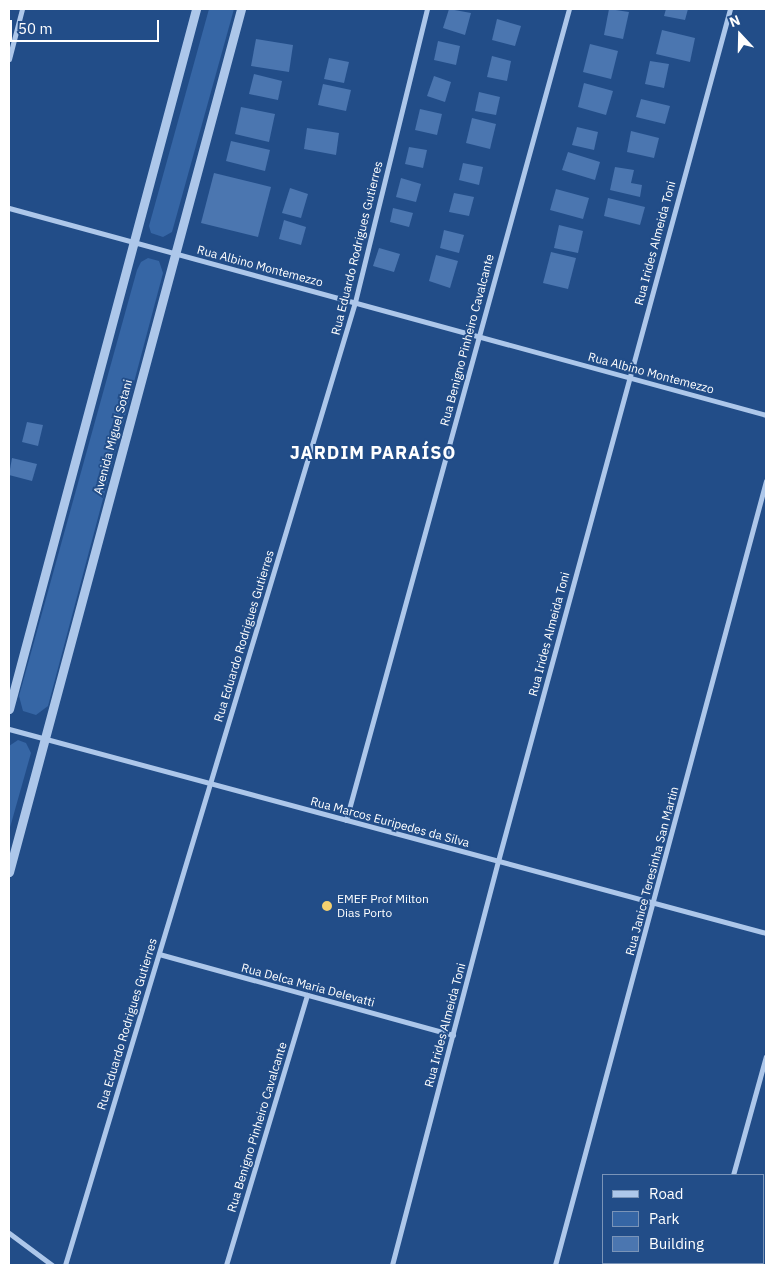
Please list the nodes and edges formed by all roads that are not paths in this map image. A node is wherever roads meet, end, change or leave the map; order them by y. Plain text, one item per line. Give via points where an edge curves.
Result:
1 (22, 9) edge
2 (196, 9) edge
3 (241, 9) edge
4 (428, 9) edge
5 (568, 9) edge
6 (730, 9) edge
7 (9, 59) edge
8 (9, 208) edge
9 (135, 242) junction
10 (176, 254) junction
11 (355, 302) junction
12 (479, 336) junction
13 (628, 377) junction
14 (766, 415) edge
15 (766, 481) edge
16 (9, 709) edge
17 (9, 730) edge
18 (45, 739) junction
19 (210, 784) junction
20 (346, 820) junction
21 (498, 861) junction
22 (9, 872) edge
23 (654, 903) junction
24 (766, 934) edge
25 (159, 954) junction
26 (307, 995) junction
27 (452, 1035) junction
28 (766, 1056) edge
29 (733, 1174) edge
30 (9, 1233) edge
31 (52, 1265) edge
32 (65, 1265) edge
33 (226, 1265) edge
34 (392, 1265) edge
35 (555, 1265) edge

1 - 7 street
2 - 9 street
3 - 10 street, Avenida Miguel Sotani
4 - 11 street, Rua Eduardo Rodrigues Gutierres
5 - 12 street, Rua Benigno Pinheiro Cavalcante
6 - 13 street, Rua Irides Almeida Toni
8 - 9 street, Rua Albino Montemezzo
9 - 10 street, Rua Albino Montemezzo
9 - 16 street
10 - 11 street, Rua Albino Montemezzo
10 - 18 street, Avenida Miguel Sotani
11 - 12 street, Rua Albino Montemezzo
11 - 19 street, Rua Eduardo Rodrigues Gutierres
12 - 13 street, Rua Albino Montemezzo
12 - 20 street, Rua Benigno Pinheiro Cavalcante
13 - 14 street, Rua Albino Montemezzo
13 - 21 street, Rua Irides Almeida Toni
15 - 23 street, Rua Janice Teresinha San Martin
17 - 18 street, Rua Marcos Euripedes da Silva
18 - 19 street, Rua Marcos Euripedes da Silva
18 - 22 street, Avenida Miguel Sotani
19 - 20 street, Rua Marcos Euripedes da Silva
19 - 25 street, Rua Eduardo Rodrigues Gutierres
20 - 21 street, Rua Marcos Euripedes da Silva
21 - 23 street, Rua Marcos Euripedes da Silva
21 - 27 street, Rua Irides Almeida Toni
23 - 24 street, Rua Marcos Euripedes da Silva
23 - 35 street, Rua Janice Teresinha San Martin
25 - 26 street, Rua Delca Maria Delevatti
25 - 32 street, Rua Eduardo Rodrigues Gutierres
26 - 27 street, Rua Delca Maria Delevatti
26 - 33 street, Rua Benigno Pinheiro Cavalcante
27 - 34 street, Rua Irides Almeida Toni
28 - 29 street
30 - 31 street

